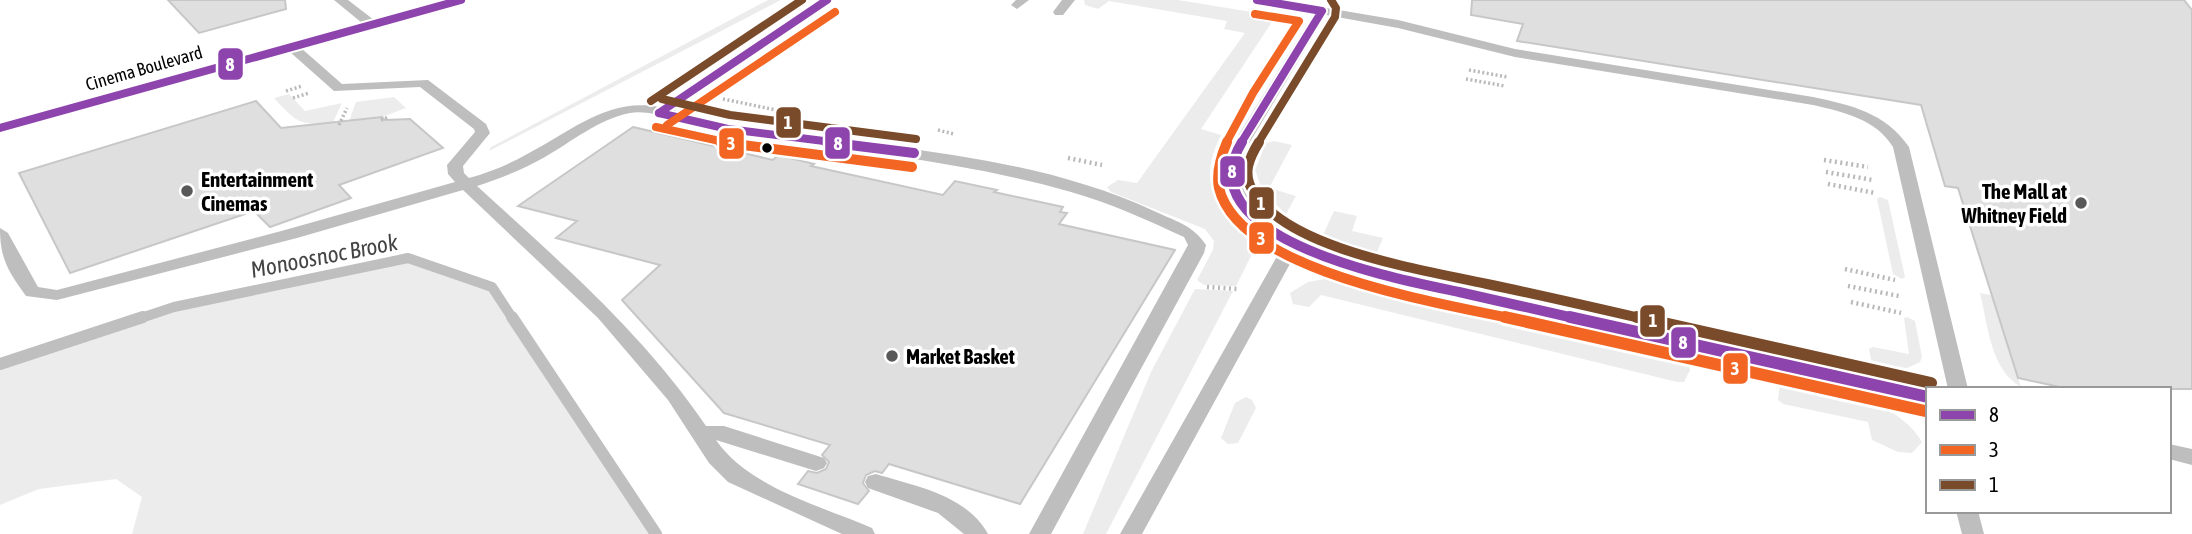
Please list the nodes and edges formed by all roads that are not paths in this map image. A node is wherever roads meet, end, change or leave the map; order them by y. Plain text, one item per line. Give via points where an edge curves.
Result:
1 (341, 0) edge
2 (461, 0) edge
3 (827, 0) edge
4 (1069, 0) edge
5 (1257, 0) edge
6 (426, 4) edge
7 (1322, 10) junction
8 (1059, 12) dead end
9 (372, 25) junction
10 (292, 47) junction
11 (659, 113) junction
12 (0, 128) edge
13 (466, 184) junction
14 (2, 242) edge
15 (1293, 243) junction
16 (1958, 387) edge
17 (1926, 397) edge
18 (700, 433) junction
19 (2171, 452) edge
20 (2192, 457) edge
21 (816, 463) dead end
22 (876, 482) dead end
23 (1968, 513) edge
24 (864, 534) edge
25 (977, 534) edge
26 (1040, 534) edge
27 (1131, 534) edge
28 (1973, 534) edge

1 - 9 lane
2 - 6 lane, Cinema Boulevard
3 - 11 lane
4 - 8 lane
5 - 7 lane
6 - 9 lane, Cinema Boulevard
7 - 15 lane via 1232,164 1242,201
7 - 16 lane via 1515,53 1813,101 1875,121 1901,146
9 - 10 lane, Cinema Boulevard
10 - 12 lane, Cinema Boulevard
10 - 13 lane via 339,88 423,83 481,127 482,133 455,165 456,174
11 - 13 lane via 634,108 613,113 527,161
11 - 26 lane via 728,129 943,157 1053,181 1095,194 1194,238 1196,252
13 - 14 lane via 58,295 32,292
13 - 18 lane via 605,314 675,395
15 - 17 lane via 1364,271
15 - 27 lane
18 - 21 lane via 724,433
18 - 24 lane via 736,475
19 - 20 lane
22 - 25 lane via 964,516
23 - 28 lane

